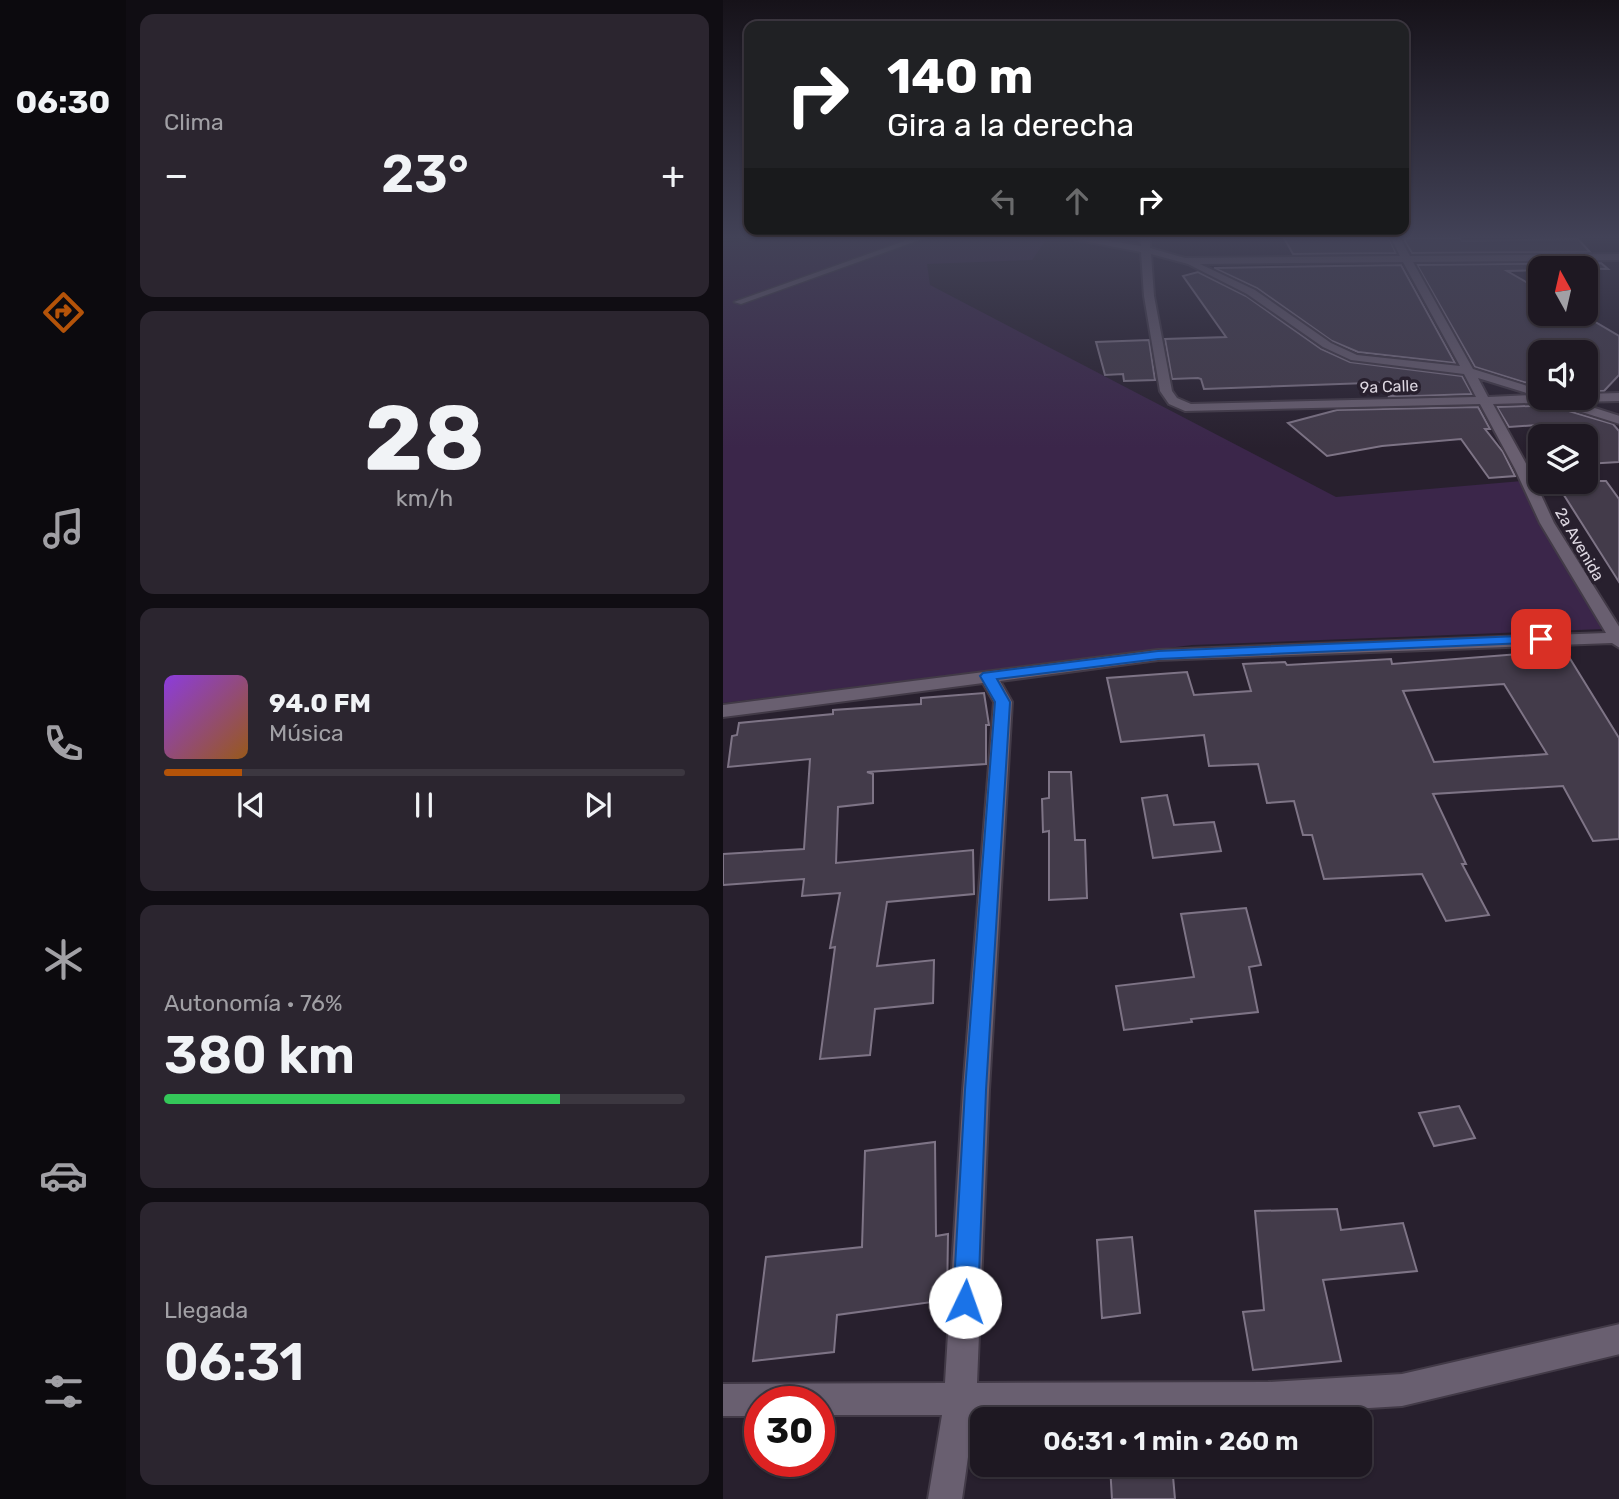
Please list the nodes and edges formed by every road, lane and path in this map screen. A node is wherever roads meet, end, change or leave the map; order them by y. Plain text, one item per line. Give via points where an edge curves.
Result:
1 (1151, 308) edge
2 (1274, 308) edge
3 (1433, 308) edge
4 (1467, 371) junction
5 (1528, 390) edge
6 (1598, 397) edge
7 (1619, 397) edge
8 (1528, 399) edge
9 (1484, 400) junction
10 (1589, 410) edge
11 (1619, 420) edge
12 (1618, 640) edge
13 (988, 676) junction
14 (723, 711) edge
15 (1619, 1339) edge
16 (960, 1399) junction
17 (723, 1400) edge
18 (945, 1499) edge

1 - 9 street, 9a Calle via 1166,391 1173,401 1190,408
2 - 4 street via 1347,355
3 - 4 street, 2a Avenida
4 - 5 street
4 - 9 street, 2a Avenida
6 - 7 street, 9a Calle
8 - 9 street, 9a Calle
9 - 12 street, 2a Avenida via 1547,523
10 - 11 street
12 - 13 street via 1158,655
13 - 14 street
13 - 16 street via 1003,702
15 - 16 street via 1402,1390 1268,1398
16 - 17 street
16 - 18 street

